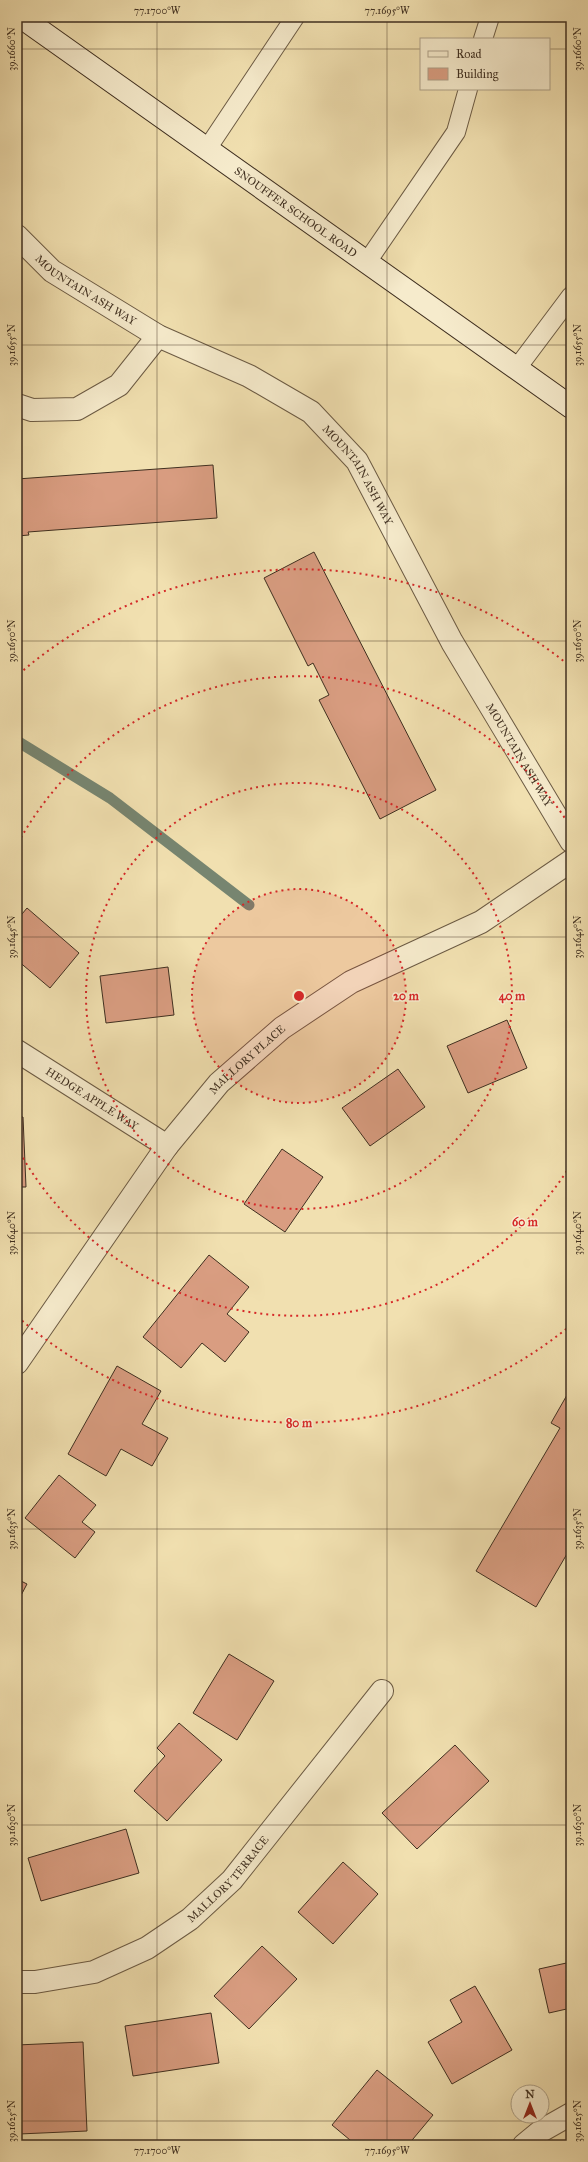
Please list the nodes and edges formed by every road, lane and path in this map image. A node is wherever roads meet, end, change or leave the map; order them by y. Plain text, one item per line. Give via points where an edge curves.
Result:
1 (21, 17) edge
2 (295, 17) edge
3 (490, 17) edge
4 (483, 38) edge
5 (468, 90) edge
6 (207, 149) junction
7 (17, 236) edge
8 (367, 262) junction
9 (571, 296) edge
10 (158, 336) junction
11 (517, 368) junction
12 (17, 405) edge
13 (571, 407) edge
14 (571, 841) edge
15 (571, 861) edge
16 (17, 1051) edge
17 (167, 1146) junction
18 (17, 1363) edge
19 (382, 1691) dead end
20 (17, 1982) edge
21 (571, 2114) edge
22 (524, 2145) edge

1 - 6 street, SNOUFFER SCHOOL ROAD
2 - 6 lane
3 - 4 lane
5 - 8 lane via 456,132
6 - 8 street, SNOUFFER SCHOOL ROAD
7 - 10 street, MOUNTAIN ASH WAY via 52,271
8 - 11 street, SNOUFFER SCHOOL ROAD
9 - 11 lane
10 - 12 street via 119,385 77,409 32,410
10 - 14 street, MOUNTAIN ASH WAY via 249,376 312,412 357,461 452,642
11 - 13 street, SNOUFFER SCHOOL ROAD
15 - 17 street, MALLORY PLACE via 481,922 351,982 282,1028 219,1083
16 - 17 street, HEDGE APPLE WAY
17 - 18 street, MALLORY PLACE
19 - 20 street, MALLORY TERRACE via 232,1880 190,1919 147,1948 94,1972 34,1982
21 - 22 street via 541,2131

